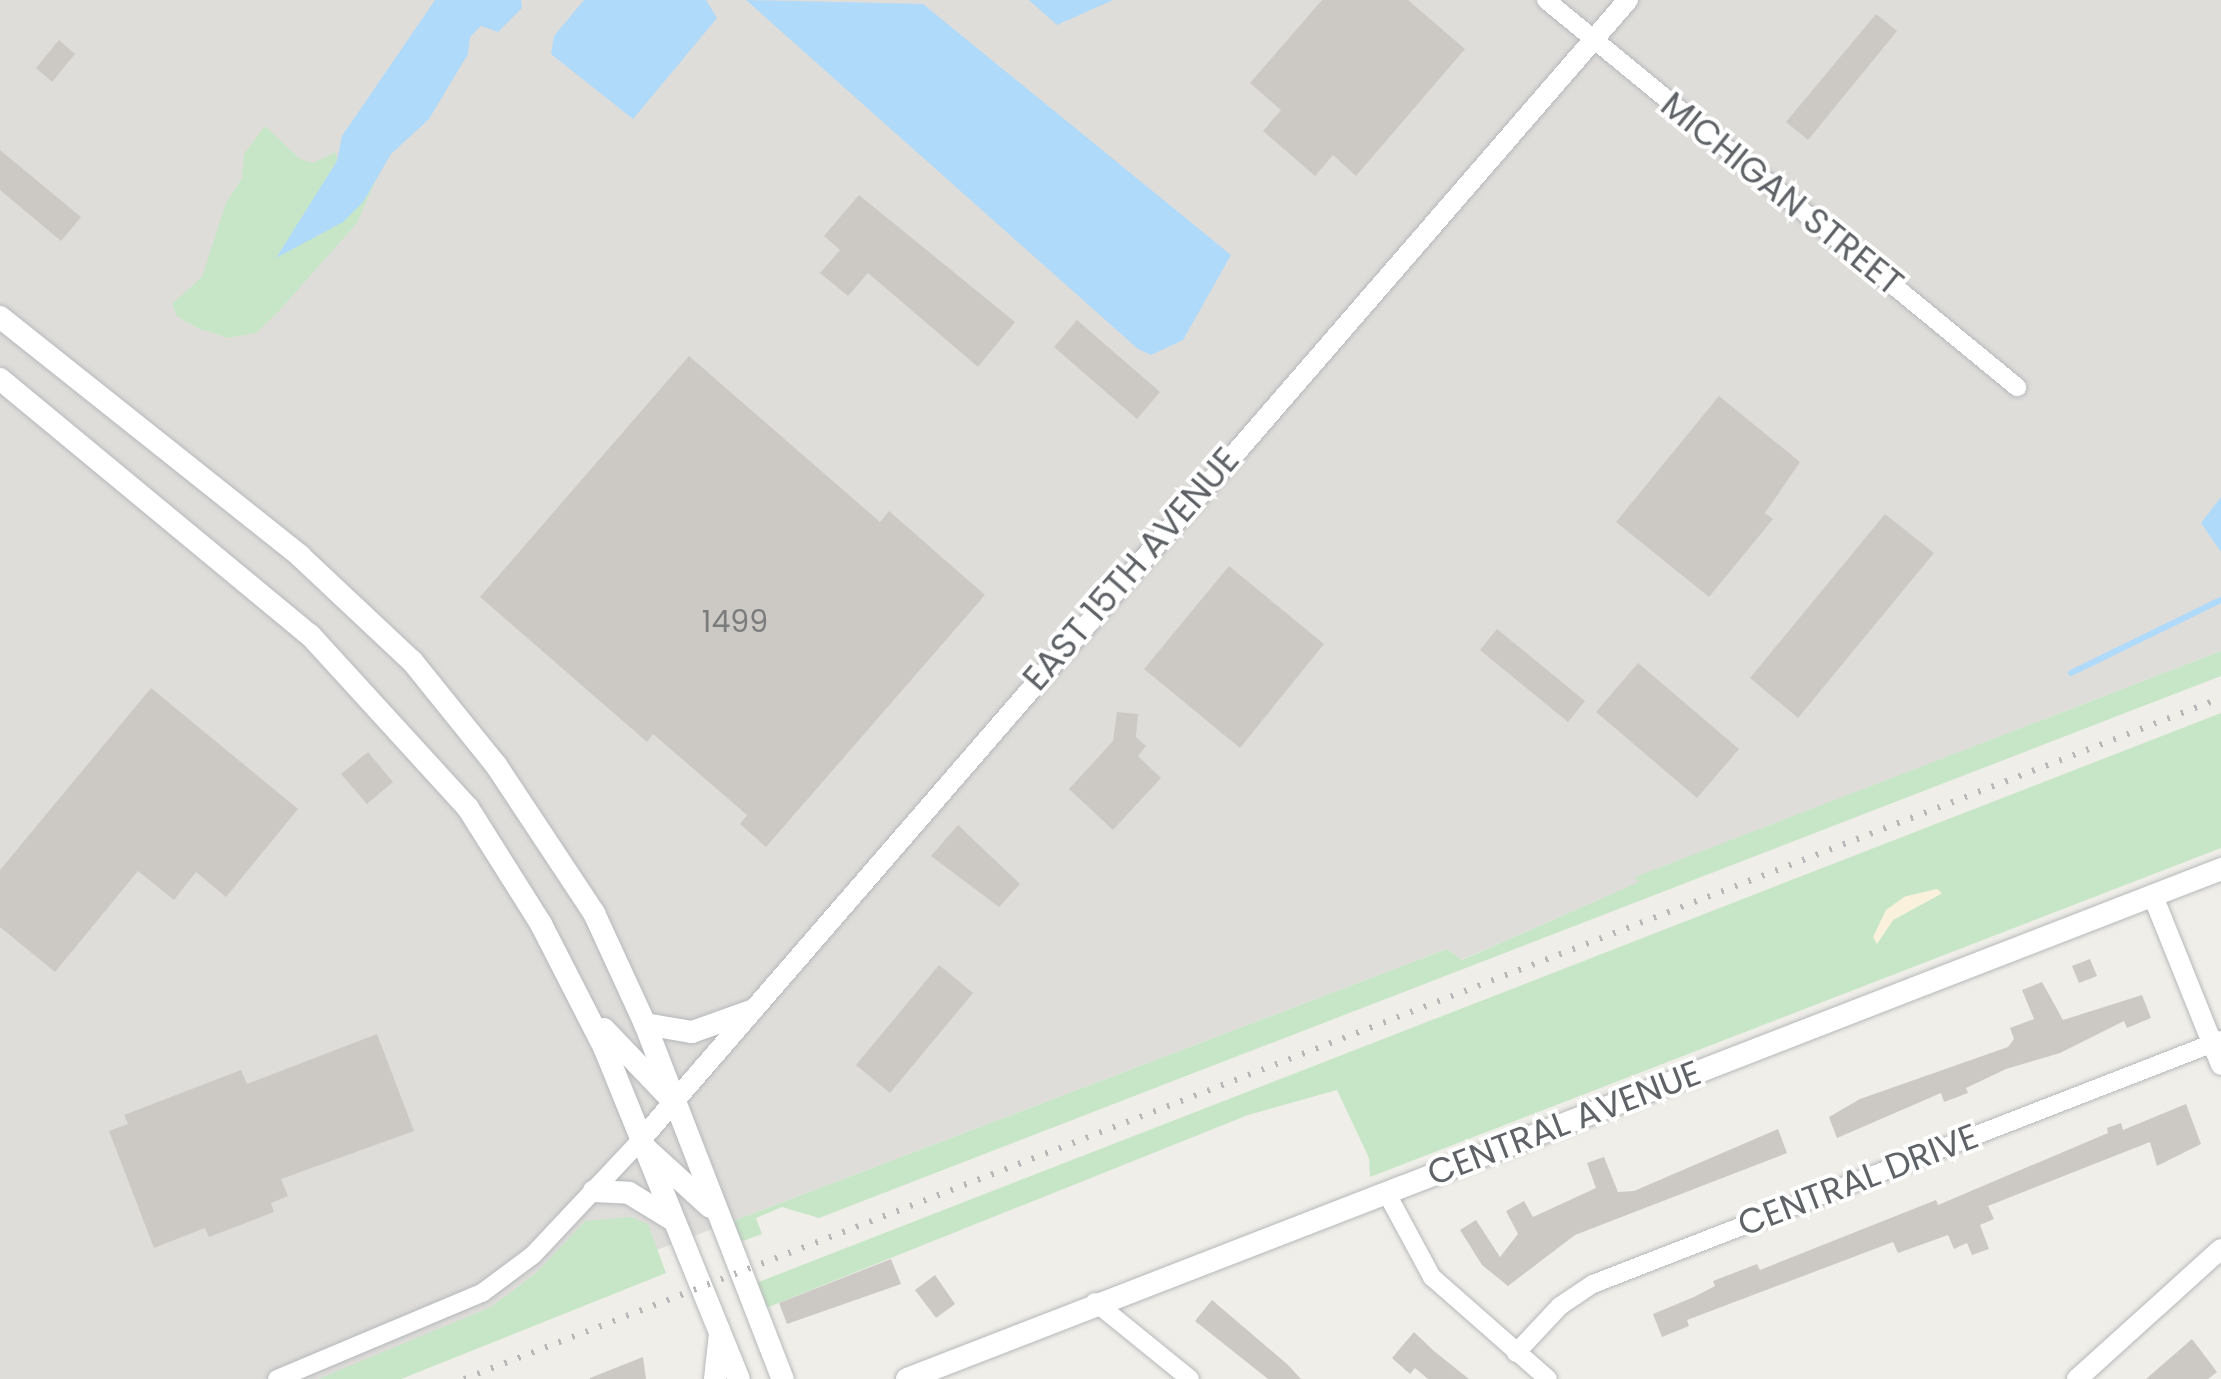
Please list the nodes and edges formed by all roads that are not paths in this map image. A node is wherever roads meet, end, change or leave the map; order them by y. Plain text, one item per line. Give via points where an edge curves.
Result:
1 (1546, 0) edge
2 (1628, 0) edge
3 (1594, 39) junction
4 (0, 318) edge
5 (0, 379) edge
6 (2018, 388) dead end
7 (2221, 870) edge
8 (2153, 896) junction
9 (576, 992) junction
10 (752, 1011) junction
11 (645, 1024) junction
12 (2217, 1042) edge
13 (2221, 1065) edge
14 (675, 1102) junction
15 (639, 1142) junction
16 (594, 1191) junction
17 (1386, 1192) junction
18 (717, 1214) junction
19 (675, 1222) junction
20 (2221, 1249) edge
21 (1095, 1302) junction
22 (720, 1330) junction
23 (1516, 1353) junction
24 (277, 1379) edge
25 (714, 1379) edge
26 (739, 1379) edge
27 (783, 1379) edge
28 (907, 1379) edge
29 (1190, 1379) edge
30 (1548, 1379) edge
31 (2078, 1379) edge

1 - 3 street, MICHIGAN STREET
2 - 3 street, EAST 15TH AVENUE
3 - 6 street, MICHIGAN STREET
3 - 10 street, EAST 15TH AVENUE
4 - 11 main road via 300,556 412,661 550,839 594,913
5 - 9 main road via 266,595 363,686 468,808 510,869
7 - 8 main road, CENTRAL AVENUE
8 - 12 street
8 - 17 main road, CENTRAL AVENUE
9 - 14 main road via 618,1047
9 - 15 main road
10 - 11 main road via 692,1032
10 - 14 street, EAST 15TH AVENUE
11 - 14 main road
12 - 13 street
12 - 23 street, CENTRAL DRIVE via 1593,1284 1560,1306
14 - 15 street, EAST 15TH AVENUE
14 - 18 main road
15 - 16 street
15 - 18 main road
15 - 19 main road
16 - 19 main road via 630,1193
16 - 24 street via 534,1254 482,1293
17 - 21 main road, CENTRAL AVENUE
17 - 23 street via 1432,1277
18 - 27 main road
19 - 22 main road
20 - 31 street
21 - 28 main road, CENTRAL AVENUE
21 - 29 street
22 - 25 main road
22 - 26 main road
23 - 30 street

